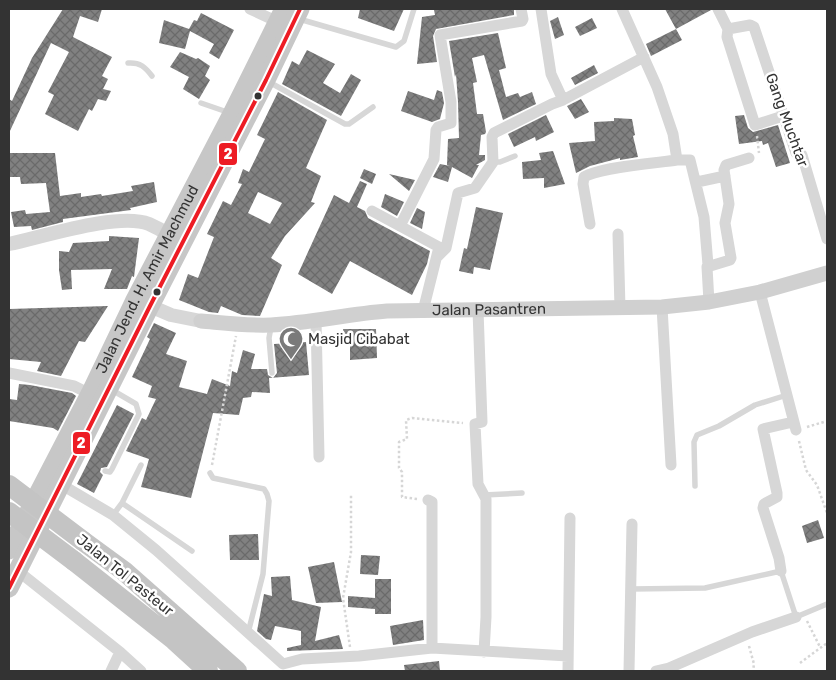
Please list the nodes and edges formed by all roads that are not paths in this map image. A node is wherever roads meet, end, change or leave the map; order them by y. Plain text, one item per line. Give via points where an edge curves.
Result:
1 (250, 9) edge
2 (414, 9) edge
3 (521, 9) edge
4 (541, 9) edge
5 (622, 9) edge
6 (718, 9) edge
7 (289, 14) edge
8 (728, 29) junction
9 (644, 57) junction
10 (128, 63) dead end
11 (152, 76) dead end
12 (266, 80) junction
13 (563, 100) junction
14 (201, 103) dead end
15 (373, 107) dead end
16 (232, 114) junction
17 (783, 116) junction
18 (515, 156) dead end
19 (749, 158) road end
20 (677, 160) junction
21 (493, 162) junction
22 (725, 176) junction
23 (697, 182) junction
24 (372, 211) dead end
25 (590, 224) dead end
26 (400, 226) junction
27 (618, 234) dead end
28 (169, 235) junction
29 (827, 239) edge
30 (9, 244) edge
31 (437, 257) junction
32 (708, 265) junction
33 (827, 273) edge
34 (760, 292) junction
35 (709, 302) junction
36 (150, 306) junction
37 (662, 307) junction
38 (620, 308) junction
39 (478, 310) junction
40 (424, 311) junction
41 (316, 320) junction
42 (201, 321) joint
43 (272, 325) junction
44 (9, 373) edge
45 (272, 373) dead end
46 (92, 388) junction
47 (787, 395) junction
48 (319, 457) dead end
49 (141, 465) dead end
50 (671, 466) dead end
51 (105, 471) dead end
52 (210, 473) road end
53 (62, 484) junction
54 (9, 485) edge
55 (695, 486) dead end
56 (522, 493) dead end
57 (484, 494) junction
58 (428, 500) road end
59 (122, 503) junction
60 (9, 512) edge
61 (113, 515) junction
62 (570, 518) dead end
63 (632, 524) dead end
64 (9, 550) edge
65 (192, 551) dead end
66 (18, 571) junction
67 (781, 571) junction
68 (9, 588) edge
69 (632, 589) junction
70 (827, 604) edge
71 (800, 616) junction
72 (248, 633) junction
73 (432, 648) junction
74 (120, 652) junction
75 (484, 652) junction
76 (568, 656) junction
77 (287, 667) edge
78 (110, 671) edge
79 (141, 671) edge
80 (208, 671) edge
81 (237, 671) edge
82 (568, 671) edge
83 (628, 671) edge
84 (656, 671) edge

1 - 7 street
2 - 7 lane via 404,42 396,47
3 - 26 street via 522,21 440,34 451,122 436,130 434,159
4 - 13 street via 551,74
5 - 9 street
6 - 8 street
7 - 12 highway, Jalan Jend. H. Amir Machmud
7 - 16 highway, Jalan Jend. H. Amir Machmud
8 - 17 street, Gang Muchtar via 754,27
8 - 17 street via 727,37 755,125
9 - 13 street
9 - 20 street via 668,118
10 - 11 lane via 142,64
12 - 15 lane via 345,124
12 - 36 highway, Jalan Jend. H. Amir Machmud
13 - 21 street via 497,130 492,138
14 - 16 lane
16 - 28 highway, Jalan Jend. H. Amir Machmud
17 - 29 street, Gang Muchtar via 796,153 802,155
18 - 21 lane
19 - 22 street via 726,165
20 - 23 street via 690,160
20 - 25 street via 591,173 584,177
21 - 31 street via 475,188 458,193 446,248
22 - 23 street
22 - 32 street via 729,204 725,223 731,258
23 - 32 street
24 - 26 street
26 - 31 street via 437,245
27 - 38 street
28 - 30 street via 148,224 125,220
28 - 46 highway, Jalan Jend. H. Amir Machmud
31 - 40 street
32 - 35 street
33 - 34 main road, Jalan Pasantren
34 - 35 main road, Jalan Pasantren
34 - 47 street
35 - 37 main road, Jalan Pasantren
36 - 42 street, Jalan Pasantren via 171,315
36 - 46 highway, Jalan Jend. H. Amir Machmud
37 - 38 main road, Jalan Pasantren
37 - 50 street
38 - 39 main road, Jalan Pasantren
39 - 40 main road, Jalan Pasantren
39 - 57 street via 482,422 476,424 478,484
40 - 41 main road, Jalan Pasantren via 354,313
41 - 43 main road, Jalan Pasantren
41 - 48 street
42 - 43 main road, Jalan Pasantren
43 - 45 lane via 269,338
44 - 46 street
46 - 51 lane via 136,404 139,414 112,469
46 - 53 highway, Jalan Jend. H. Amir Machmud via 79,457
46 - 64 highway, Jalan Jend. H. Amir Machmud
47 - 55 lane via 755,405 697,435 694,442
47 - 67 street via 795,426 762,429 777,493 777,497 764,504 763,508
49 - 59 lane
52 - 72 lane via 213,478 264,490 267,494 263,574
53 - 61 street
53 - 66 highway, Jalan Jend. H. Amir Machmud
54 - 81 highway, Jalan Tol Pasteur, bridge via 124,571
56 - 57 lane
57 - 75 street
58 - 73 street via 432,502
59 - 61 lane
59 - 65 lane
60 - 80 highway, Jalan Tol Pasteur, bridge via 174,640
61 - 72 street
62 - 76 street
63 - 69 street
66 - 68 highway, Jalan Jend. H. Amir Machmud
66 - 74 street
67 - 69 lane via 705,588
67 - 71 lane
69 - 83 street
70 - 71 lane
71 - 84 street
72 - 77 street
73 - 75 street
73 - 77 street via 302,659
74 - 78 street
74 - 79 street
75 - 76 street
76 - 82 street

